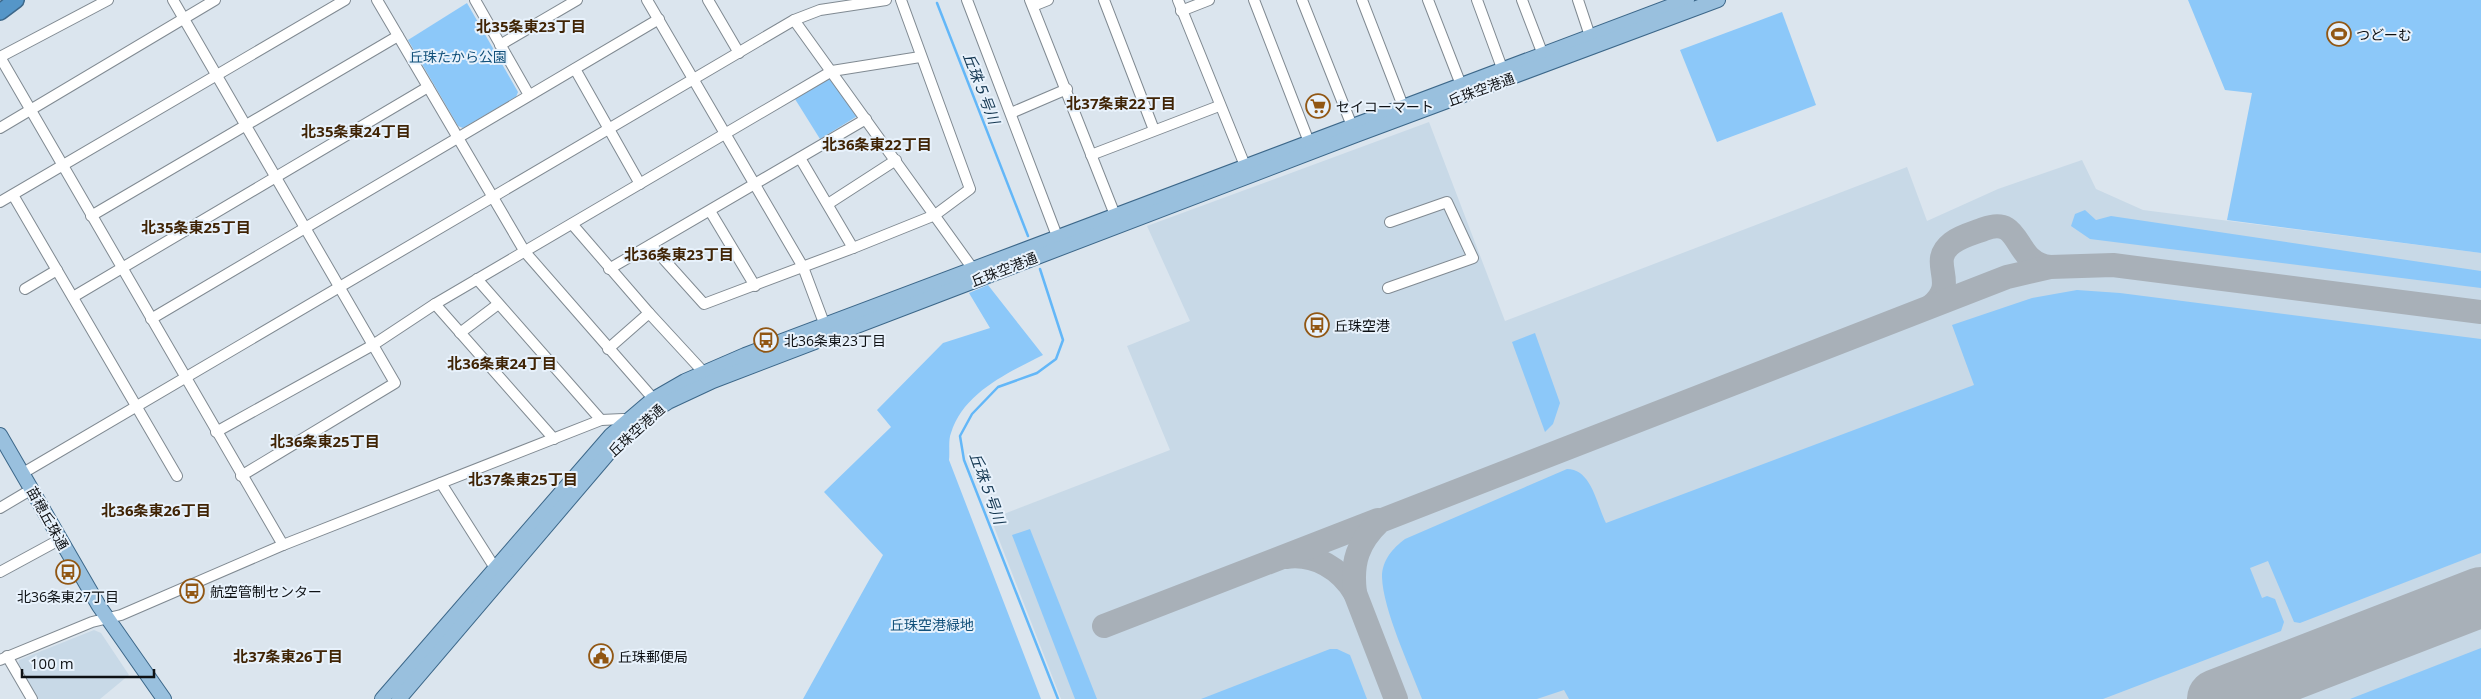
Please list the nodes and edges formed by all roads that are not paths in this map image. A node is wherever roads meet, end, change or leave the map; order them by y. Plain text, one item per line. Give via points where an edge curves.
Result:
1 (16, 0) edge
2 (108, 0) edge
3 (173, 0) edge
4 (215, 0) edge
5 (345, 0) edge
6 (377, 0) edge
7 (475, 0) edge
8 (577, 0) edge
9 (647, 0) edge
10 (708, 0) edge
11 (886, 0) edge
12 (901, 0) edge
13 (967, 0) edge
14 (1048, 0) edge
15 (1104, 0) edge
16 (1178, 0) edge
17 (1209, 0) edge
18 (1254, 0) edge
19 (1302, 0) edge
20 (1362, 0) edge
21 (1428, 0) edge
22 (1477, 0) edge
23 (1522, 0) edge
24 (1578, 0) edge
25 (1687, 0) edge
26 (1718, 0) edge
27 (1032, 3) edge
28 (819, 5) edge
29 (1182, 11) junction
30 (0, 12) edge
31 (184, 19) junction
32 (659, 20) junction
33 (794, 20) junction
34 (398, 36) junction
35 (1592, 41) junction
36 (500, 44) junction
37 (739, 53) junction
38 (0, 57) edge
39 (920, 57) junction
40 (1545, 59) junction
41 (1502, 68) junction
42 (575, 69) junction
43 (832, 71) junction
44 (217, 75) junction
45 (694, 79) junction
46 (428, 87) junction
47 (1067, 89) junction
48 (1462, 90) junction
49 (529, 95) junction
50 (1219, 106) junction
51 (1403, 106) junction
52 (30, 110) junction
53 (1011, 112) junction
54 (866, 119) junction
55 (246, 125) junction
56 (0, 128) edge
57 (608, 129) junction
58 (1154, 130) junction
59 (1354, 130) junction
60 (726, 133) junction
61 (458, 137) junction
62 (1309, 142) junction
63 (1091, 155) junction
64 (800, 158) junction
65 (896, 160) junction
66 (62, 166) junction
67 (1247, 171) junction
68 (276, 176) junction
69 (640, 184) junction
70 (756, 184) junction
71 (13, 195) junction
72 (493, 196) junction
73 (0, 202) edge
74 (828, 204) junction
75 (710, 211) junction
76 (935, 214) junction
77 (91, 216) junction
78 (1118, 220) junction
79 (1390, 222) dead end
80 (572, 224) junction
81 (306, 228) junction
82 (1057, 236) junction
83 (651, 245) junction
84 (854, 248) junction
85 (526, 252) junction
86 (804, 266) junction
87 (121, 267) junction
88 (609, 269) junction
89 (973, 269) junction
90 (57, 270) junction
91 (477, 279) junction
92 (341, 286) junction
93 (755, 286) junction
94 (1388, 288) dead end
95 (25, 289) dead end
96 (73, 297) junction
97 (435, 304) junction
98 (497, 305) junction
99 (649, 313) junction
100 (151, 319) junction
101 (827, 331) junction
102 (460, 333) junction
103 (373, 345) junction
104 (608, 350) junction
105 (708, 377) junction
106 (185, 378) junction
107 (657, 403) junction
108 (137, 406) junction
109 (601, 420) junction
110 (633, 422) junction
111 (216, 432) junction
112 (554, 439) junction
113 (2, 442) edge
114 (23, 473) junction
115 (178, 476) dead end
116 (242, 476) junction
117 (441, 484) junction
118 (32, 489) junction
119 (0, 508) edge
120 (59, 540) junction
121 (283, 545) junction
122 (496, 568) junction
123 (0, 572) edge
124 (108, 619) junction
125 (3, 658) edge
126 (32, 699) edge
127 (164, 699) edge
128 (382, 699) edge
129 (399, 699) edge

1 - 30 highway
2 - 38 street
3 - 31 street
4 - 31 street
5 - 44 street
6 - 34 street
7 - 36 street
8 - 36 street
9 - 32 street
10 - 37 street
11 - 28 street
12 - 39 street
13 - 53 street
14 - 27 street
15 - 58 street
16 - 29 street
17 - 29 street
18 - 62 street
19 - 59 street
20 - 51 street
21 - 48 street
22 - 41 street
23 - 40 street
24 - 35 street
25 - 35 main road, 丘珠空港通
26 - 35 main road, 丘珠空港通
27 - 47 street
28 - 33 street
29 - 50 street
31 - 44 street
31 - 52 street
32 - 42 street
32 - 45 street
33 - 37 street
33 - 43 street
34 - 46 street
34 - 55 street
35 - 40 main road, 丘珠空港通
36 - 49 street
37 - 45 street
38 - 52 street
39 - 43 street
39 - 76 street via 970,189
40 - 41 main road, 丘珠空港通
40 - 48 main road, 丘珠空港通
41 - 48 main road, 丘珠空港通
42 - 49 street
42 - 57 street
43 - 54 street
43 - 60 street
44 - 55 street
44 - 66 street
45 - 57 street
45 - 60 street
46 - 61 street
46 - 68 street
47 - 53 street
47 - 63 street
48 - 51 main road, 丘珠空港通
48 - 59 main road, 丘珠空港通
49 - 61 street
50 - 58 street
50 - 67 street
51 - 59 main road, 丘珠空港通
52 - 56 street
52 - 66 street
53 - 82 street
54 - 64 street
54 - 65 street
55 - 68 street
55 - 77 street
57 - 69 street
57 - 72 street
58 - 63 street
59 - 62 main road, 丘珠空港通
59 - 67 main road, 丘珠空港通
60 - 69 street
60 - 70 street
61 - 72 street
61 - 81 street
62 - 67 main road, 丘珠空港通
63 - 78 street
64 - 70 street
64 - 74 street
65 - 74 street
65 - 76 street
66 - 71 street
66 - 77 street
67 - 78 main road, 丘珠空港通
68 - 81 street
68 - 87 street
69 - 80 street
70 - 75 street
70 - 86 street
71 - 73 street
71 - 90 street
72 - 85 street
72 - 92 street
74 - 84 street
75 - 83 street
75 - 93 street
76 - 84 street
76 - 89 street
77 - 87 street
78 - 82 main road, 丘珠空港通
78 - 101 main road, 丘珠空港通
79 - 94 street via 1447,202 1473,258
80 - 85 street
80 - 88 street
81 - 92 street
81 - 100 street
82 - 89 main road, 丘珠空港通
83 - 88 street
83 - 93 street via 704,304
84 - 86 street
85 - 91 street
85 - 104 street
86 - 93 street
86 - 101 street
87 - 96 street
87 - 100 street
88 - 99 street
89 - 101 main road, 丘珠空港通
90 - 95 street
90 - 96 street
91 - 97 street
91 - 98 street
92 - 103 street
92 - 106 street
96 - 108 street
97 - 102 street
97 - 103 street
98 - 102 street
98 - 109 street
99 - 104 street
99 - 105 street
100 - 106 street
101 - 105 main road, 丘珠空港通
102 - 112 street
103 - 111 street
103 - 116 street via 395,383
104 - 107 street
105 - 107 main road, 丘珠空港通
106 - 108 street
106 - 111 street
107 - 110 main road, 丘珠空港通
108 - 114 street
108 - 115 street
109 - 110 street
109 - 112 street
110 - 122 main road, 丘珠空港通 via 611,434
110 - 129 main road, 丘珠空港通
111 - 116 street
112 - 117 street
113 - 114 main road, 苗穂丘珠通
114 - 118 main road, 苗穂丘珠通
116 - 121 street
117 - 121 street
117 - 122 street
118 - 119 street
118 - 120 main road, 苗穂丘珠通
120 - 123 street
120 - 124 main road, 苗穂丘珠通
121 - 124 street
122 - 128 main road, 丘珠空港通
124 - 125 street via 92,622
124 - 127 main road, 苗穂丘珠通
125 - 126 street

